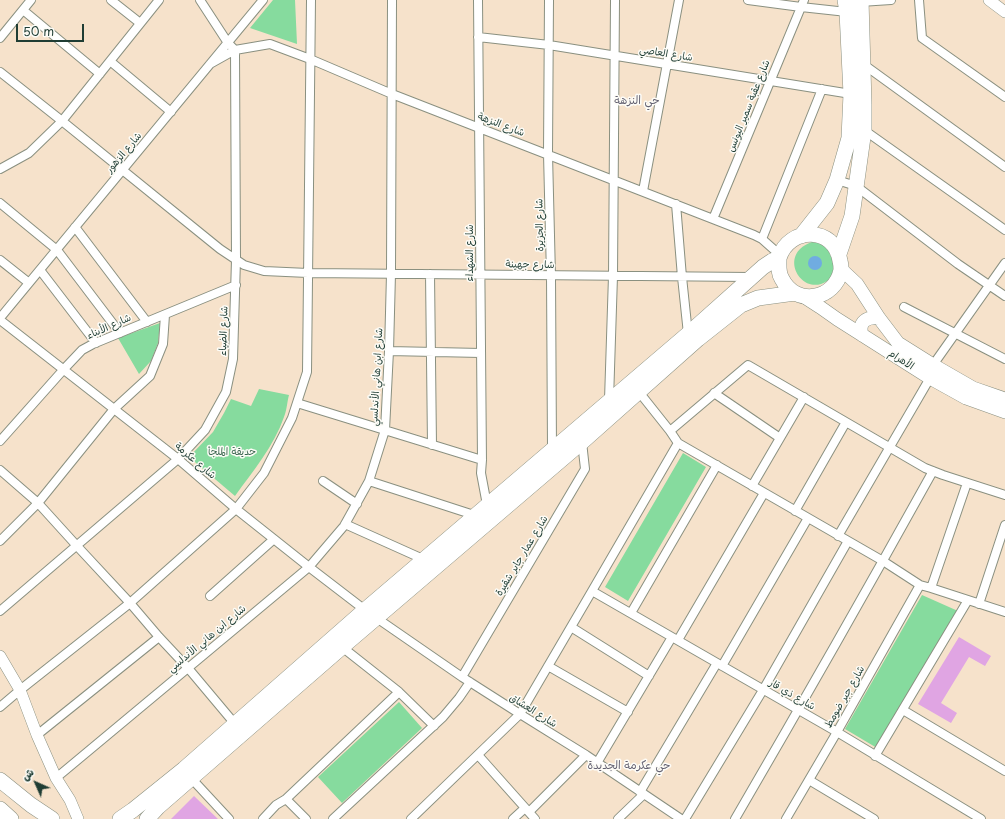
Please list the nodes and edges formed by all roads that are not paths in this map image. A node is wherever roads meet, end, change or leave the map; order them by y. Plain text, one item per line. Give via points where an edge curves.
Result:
1 (31, 0) edge
2 (111, 0) edge
3 (159, 0) edge
4 (200, 0) edge
5 (263, 0) edge
6 (311, 0) edge
7 (392, 0) edge
8 (478, 0) edge
9 (549, 0) edge
10 (614, 0) edge
11 (679, 0) edge
12 (748, 0) edge
13 (891, 0) edge
14 (919, 0) edge
15 (989, 0) edge
16 (862, 1) edge
17 (802, 4) edge
18 (846, 5) edge
19 (23, 10) junction
20 (1005, 12) edge
21 (140, 23) junction
22 (478, 36) junction
23 (0, 38) edge
24 (228, 43) junction
25 (549, 45) junction
26 (236, 50) junction
27 (614, 56) junction
28 (310, 59) junction
29 (110, 61) junction
30 (210, 64) junction
31 (667, 64) junction
32 (863, 64) junction
33 (0, 72) edge
34 (100, 74) junction
35 (770, 81) junction
36 (822, 89) junction
37 (392, 94) junction
38 (851, 94) junction
39 (1005, 97) edge
40 (171, 112) junction
41 (62, 121) junction
42 (479, 128) junction
43 (864, 130) junction
44 (548, 154) junction
45 (1005, 167) edge
46 (0, 170) edge
47 (122, 170) junction
48 (614, 180) junction
49 (837, 180) junction
50 (856, 186) junction
51 (643, 191) junction
52 (0, 202) edge
53 (676, 204) junction
54 (713, 219) junction
55 (75, 227) junction
56 (1005, 230) edge
57 (801, 236) junction
58 (762, 239) junction
59 (57, 250) junction
60 (780, 257) junction
61 (0, 260) edge
62 (236, 260) junction
63 (840, 261) junction
64 (1005, 263) edge
65 (40, 270) junction
66 (308, 273) junction
67 (391, 274) junction
68 (430, 274) junction
69 (481, 275) junction
70 (551, 276) junction
71 (613, 276) junction
72 (682, 277) junction
73 (752, 277) junction
74 (29, 283) junction
75 (236, 285) junction
76 (990, 285) junction
77 (799, 295) junction
78 (1005, 296) edge
79 (904, 307) dead end
80 (165, 315) junction
81 (879, 318) junction
82 (0, 319) edge
83 (147, 322) junction
84 (120, 333) junction
85 (955, 333) junction
86 (688, 334) junction
87 (862, 335) junction
88 (96, 343) junction
89 (389, 351) junction
90 (431, 352) junction
91 (481, 353) junction
92 (1005, 359) edge
93 (933, 365) junction
94 (64, 369) junction
95 (930, 378) junction
96 (639, 392) junction
97 (714, 393) junction
98 (804, 397) junction
99 (1005, 399) edge
100 (609, 400) junction
101 (297, 403) junction
102 (114, 409) junction
103 (1005, 412) edge
104 (846, 422) junction
105 (385, 430) junction
106 (670, 430) junction
107 (780, 438) junction
108 (0, 441) edge
109 (582, 442) junction
110 (678, 443) junction
111 (432, 444) junction
112 (889, 447) junction
113 (552, 449) junction
114 (178, 459) junction
115 (482, 460) junction
116 (716, 465) junction
117 (0, 470) edge
118 (933, 471) junction
119 (323, 481) dead end
120 (369, 481) junction
121 (967, 483) junction
122 (752, 486) junction
123 (764, 493) junction
124 (1005, 495) edge
125 (38, 503) junction
126 (356, 504) junction
127 (487, 505) junction
128 (236, 509) junction
129 (795, 511) junction
130 (474, 516) junction
131 (808, 518) junction
132 (345, 524) junction
133 (1005, 525) edge
134 (838, 536) junction
135 (274, 539) junction
136 (0, 541) edge
137 (848, 541) junction
138 (77, 546) junction
139 (423, 559) junction
140 (883, 561) junction
141 (309, 567) junction
142 (920, 585) junction
143 (931, 588) junction
144 (592, 591) junction
145 (210, 596) dead end
146 (968, 600) junction
147 (130, 603) junction
148 (979, 604) junction
149 (0, 611) edge
150 (1005, 612) edge
151 (631, 613) junction
152 (371, 614) junction
153 (571, 627) junction
154 (159, 637) junction
155 (675, 638) junction
156 (342, 647) junction
157 (0, 656) edge
158 (720, 665) junction
159 (548, 666) junction
160 (188, 668) junction
161 (649, 676) junction
162 (462, 677) junction
163 (470, 682) junction
164 (20, 690) junction
165 (763, 690) junction
166 (399, 692) junction
167 (0, 707) edge
168 (798, 710) junction
169 (903, 710) junction
170 (628, 712) junction
171 (520, 714) junction
172 (235, 724) junction
173 (434, 726) junction
174 (837, 732) junction
175 (37, 735) junction
176 (478, 755) junction
177 (586, 755) junction
178 (875, 756) junction
179 (597, 763) junction
180 (1005, 771) edge
181 (56, 778) junction
182 (191, 778) junction
183 (0, 780) edge
184 (809, 780) junction
185 (642, 793) junction
186 (286, 799) junction
187 (0, 809) edge
188 (527, 810) junction
189 (11, 819) edge
190 (52, 819) edge
191 (78, 819) edge
192 (120, 819) edge
193 (147, 819) edge
194 (229, 819) edge
195 (263, 819) edge
196 (306, 819) edge
197 (333, 819) edge
198 (412, 819) edge
199 (513, 819) edge
200 (535, 819) edge
201 (618, 819) edge
202 (681, 819) edge
203 (685, 819) edge
204 (735, 819) edge
205 (786, 819) edge
206 (874, 819) edge
207 (981, 819) edge

1 - 19 street
2 - 21 street
3 - 21 street
4 - 24 street
5 - 24 street, شارع الزهور
6 - 28 street
7 - 37 street, شارع ابن هاني الأندلسي
8 - 22 street, شارع الشهداء
9 - 25 street, شارع الجزيرة
10 - 27 street
11 - 31 street
12 - 17 street
13 - 16 street
14 - 39 street via 922,38
15 - 20 main road
16 - 18 street
16 - 32 highway
17 - 18 street
17 - 35 street, شارع عقبة سمير اليونس
18 - 38 highway
19 - 23 street
19 - 34 street
21 - 29 street
22 - 25 street, شارع العاصي
22 - 42 street, شارع الشهداء
24 - 26 street
24 - 30 street, شارع الزهور
25 - 27 street, شارع العاصي
25 - 44 street, شارع الجزيرة
26 - 28 street, شارع النزهة via 270,44
26 - 30 street, شارع النزهة
26 - 62 street, شارع الضياء
27 - 31 street, شارع العاصي
27 - 48 street
28 - 37 street, شارع النزهة
28 - 66 street
29 - 34 street
29 - 40 street
30 - 40 street, شارع الزهور
31 - 35 street, شارع العاصي
31 - 51 street
32 - 43 highway
32 - 45 street
33 - 41 street, شارع جهينة
34 - 41 street
35 - 36 street, شارع العاصي
35 - 54 street, شارع عقبة سمير اليونس
36 - 38 street, شارع العاصي
36 - 58 street
37 - 42 street, شارع النزهة
37 - 67 street, شارع ابن هاني الأندلسي
38 - 49 highway via 849,138
40 - 47 street, شارع الزهور
41 - 46 street via 29,153
41 - 47 street, شارع جهينة
42 - 44 street, شارع النزهة
42 - 69 street, شارع الشهداء
43 - 50 highway
43 - 56 street
44 - 48 street, شارع النزهة
44 - 70 street, شارع الجزيرة
47 - 55 street, شارع الزهور
47 - 62 street, شارع جهينة
48 - 51 street, شارع النزهة
48 - 71 street
49 - 50 street
49 - 57 highway via 827,203
50 - 63 highway via 852,216
50 - 76 street via 958,264
51 - 53 street, شارع النزهة
52 - 59 street
53 - 54 street, شارع النزهة
53 - 72 street
54 - 58 street, شارع النزهة
55 - 59 street, شارع الزهور
55 - 83 street
57 - 60 highway via 785,246
57 - 63 highway via 812,234 824,237 833,244
58 - 60 street, شارع النزهة
59 - 65 street, شارع الزهور
59 - 84 street
60 - 73 highway
60 - 77 highway via 778,268 781,279
61 - 74 street
62 - 66 street, شارع جهينة via 264,271
62 - 75 street, شارع الضياء
63 - 77 highway via 837,281 828,291 816,297
63 - 81 main road, الأهرام
64 - 76 street
65 - 74 street, شارع الزهور
65 - 88 street
66 - 67 street, شارع جهينة
66 - 101 street via 306,372
67 - 68 street, شارع جهينة
67 - 89 street, شارع ابن هاني الأندلسي
68 - 69 street, شارع جهينة
68 - 90 street
69 - 70 street, شارع جهينة
69 - 91 street, شارع الشهداء
70 - 71 street, شارع جهينة
70 - 113 street, شارع الجزيرة
71 - 72 street, شارع جهينة
71 - 100 street
72 - 73 street, شارع جهينة
72 - 86 street
73 - 86 highway
74 - 82 street, شارع الزهور
75 - 80 street, شارع الأبناء
75 - 114 street, شارع الضياء via 233,358 226,392 205,430
76 - 78 street
76 - 85 street
77 - 87 main road, الأهرام
77 - 96 highway via 758,298 741,305 698,339
79 - 85 street
80 - 83 street, شارع الأبناء
80 - 102 street via 163,344 150,376
81 - 87 main road via 867,318 860,330
81 - 93 main road, الأهرام via 898,343
82 - 94 street, شارع عكرمة
83 - 84 street, شارع الأبناء
84 - 88 street, شارع الأبناء
85 - 92 street
85 - 93 street
86 - 100 highway
87 - 95 main road, الأهرام
88 - 94 street, شارع الأبناء via 82,350
89 - 90 street
89 - 105 street, شارع ابن هاني الأندلسي
90 - 91 street
90 - 111 street
91 - 115 street, شارع الشهداء
93 - 99 main road, الأهرام via 973,388
94 - 102 street, شارع عكرمة
94 - 108 street, شارع الأبناء
95 - 103 main road, الأهرام via 966,398
95 - 112 street
96 - 106 street
96 - 109 highway
97 - 98 street via 748,364
97 - 106 street
97 - 107 street
98 - 104 street
98 - 107 street
100 - 113 highway
101 - 105 street
101 - 128 street via 264,473
102 - 114 street, شارع عكرمة
102 - 125 street
104 - 112 street
104 - 129 street
105 - 111 street
105 - 120 street, شارع ابن هاني الأندلسي
106 - 110 street
107 - 122 street
109 - 152 highway
109 - 162 street, شارع عمار جابر شقيرة via 585,469
110 - 116 street
110 - 144 street
111 - 115 street
112 - 118 street
112 - 134 street
113 - 127 highway
114 - 128 street, شارع عكرمة
114 - 138 street, شارع الضياء
115 - 127 street, شارع الشهداء via 481,474
116 - 122 street
116 - 151 street
117 - 125 street
118 - 121 street
118 - 140 street
119 - 126 street
120 - 126 street, شارع ابن هاني الأندلسي
120 - 130 street
121 - 124 street
121 - 143 street
122 - 123 street
123 - 129 street
123 - 155 street
125 - 136 street
125 - 138 street
126 - 132 street, شارع ابن هاني الأندلسي
127 - 130 highway
128 - 135 street, شارع عكرمة
128 - 147 street
129 - 131 street
130 - 139 highway
131 - 134 street
131 - 158 street
132 - 139 street
132 - 141 street, شارع ابن هاني الأندلسي
133 - 148 street
134 - 137 street
135 - 141 street, شارع عكرمة
135 - 145 street
137 - 140 street
137 - 165 street
138 - 147 street
138 - 149 street, شارع الضياء
139 - 152 highway
140 - 142 street
140 - 168 street
141 - 152 street, شارع عكرمة
141 - 160 street, شارع ابن هاني الأندلسي
142 - 143 street
142 - 174 street, شارع جبر ضومط
143 - 146 street
144 - 151 street, شارع ذي قار
144 - 153 street
146 - 148 street
146 - 169 street
147 - 154 street
147 - 164 street
148 - 150 street
151 - 155 street, شارع ذي قار
152 - 156 highway
152 - 162 street, شارع العشاق
152 - 172 highway
153 - 159 street
153 - 161 street
154 - 160 street
154 - 175 street
155 - 158 street, شارع ذي قار
155 - 161 street
156 - 166 street
156 - 182 highway
157 - 164 main road
158 - 165 street, شارع ذي قار
158 - 185 street
159 - 170 street
159 - 171 street
160 - 172 street
160 - 181 street, شارع ابن هاني الأندلسي
161 - 170 street
162 - 163 street, شارع العشاق
163 - 171 street, شارع العشاق
163 - 173 street via 452,708
164 - 167 street
164 - 175 main road
165 - 168 street, شارع ذي قار
165 - 203 street
166 - 173 street
166 - 186 street
168 - 174 street, شارع ذي قار
168 - 204 street
169 - 178 street
169 - 180 street
170 - 179 street
171 - 176 street
171 - 177 street, شارع العشاق
172 - 192 highway via 184,769
173 - 197 street
174 - 178 street, شارع ذي قار
174 - 184 street, شارع جبر ضومط
175 - 181 main road
176 - 188 street
176 - 198 street
177 - 179 street, شارع العشاق
177 - 188 street
178 - 207 street, شارع ذي قار
179 - 185 street, شارع العشاق
181 - 191 main road
182 - 193 highway
182 - 194 street
183 - 190 highway
184 - 205 street, شارع جبر ضومط
184 - 206 street
185 - 201 street
185 - 202 street, شارع العشاق
186 - 195 street via 276,805
186 - 196 street
187 - 189 highway
188 - 199 street
188 - 200 street

